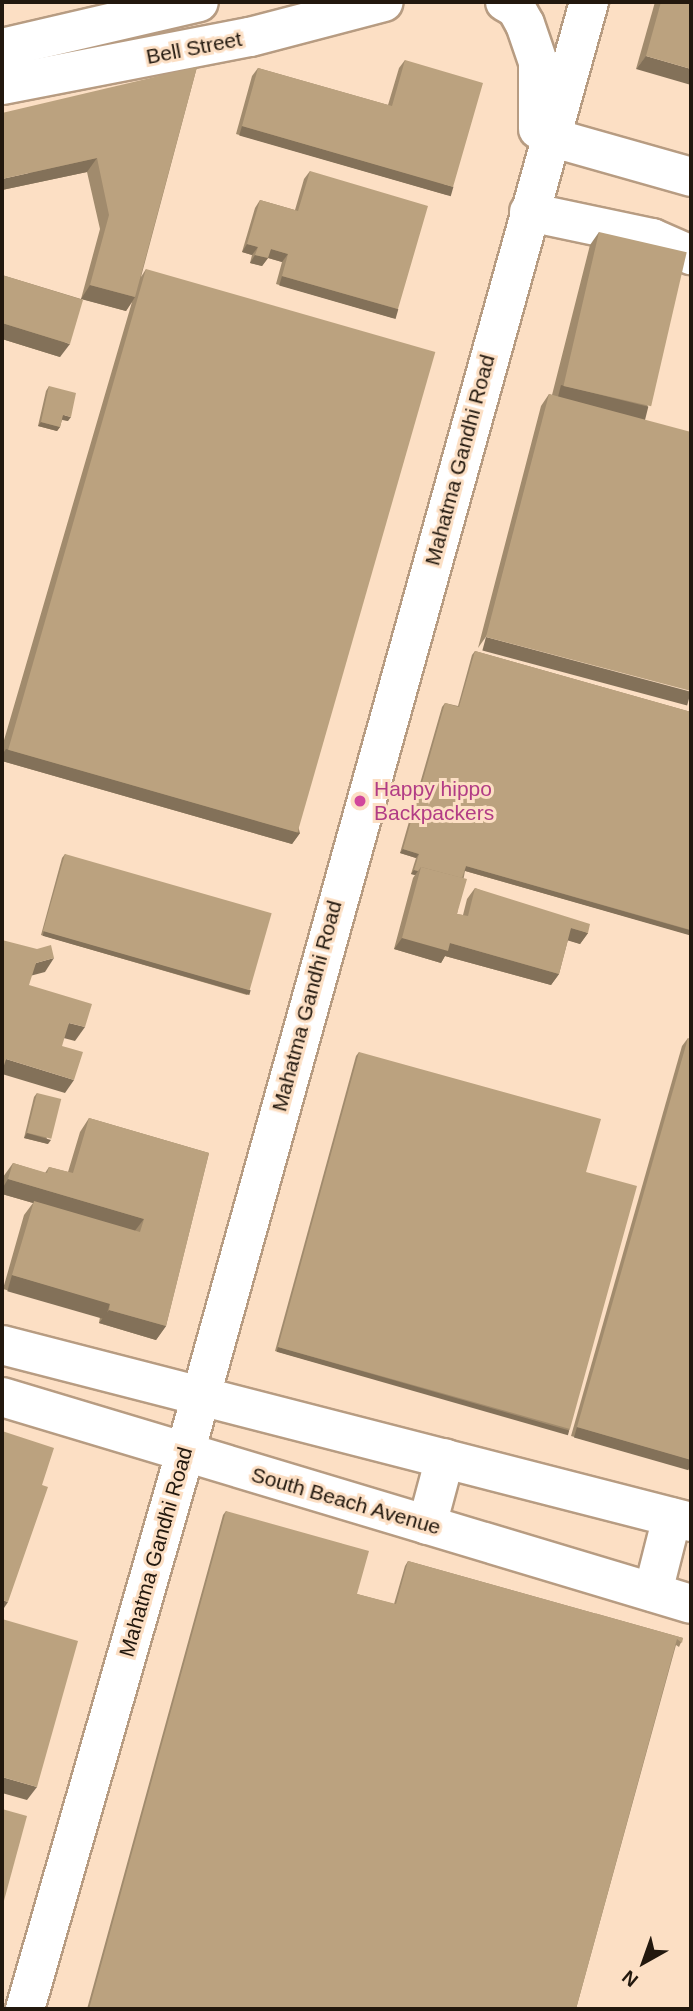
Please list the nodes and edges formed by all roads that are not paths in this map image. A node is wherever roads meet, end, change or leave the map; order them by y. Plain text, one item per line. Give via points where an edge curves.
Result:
1 (199, 2) edge
2 (384, 2) edge
3 (505, 2) edge
4 (589, 2) edge
5 (290, 14) edge
6 (2, 48) edge
7 (2, 85) edge
8 (550, 137) junction
9 (691, 177) edge
10 (532, 198) junction
11 (691, 254) edge
12 (2, 1345) edge
13 (200, 1396) junction
14 (2, 1397) edge
15 (185, 1453) junction
16 (445, 1458) junction
17 (682, 1520) edge
18 (427, 1525) junction
19 (653, 1592) junction
20 (691, 1604) edge
21 (25, 2009) edge

1 - 6 main road, Bell Street
2 - 5 main road, Bell Street
3 - 10 main road via 516,8 525,24 538,62
4 - 8 main road, Mahatma Gandhi Road
5 - 7 main road, Bell Street
8 - 9 main road
8 - 10 main road, Mahatma Gandhi Road
10 - 11 main road
10 - 13 main road, Mahatma Gandhi Road
12 - 13 main road
13 - 15 main road, Mahatma Gandhi Road
13 - 16 main road
14 - 15 main road, South Beach Avenue
15 - 18 main road, South Beach Avenue
15 - 21 main road, Mahatma Gandhi Road
16 - 17 main road
16 - 18 main road
17 - 19 main road
18 - 19 main road, South Beach Avenue
19 - 20 main road, South Beach Avenue

